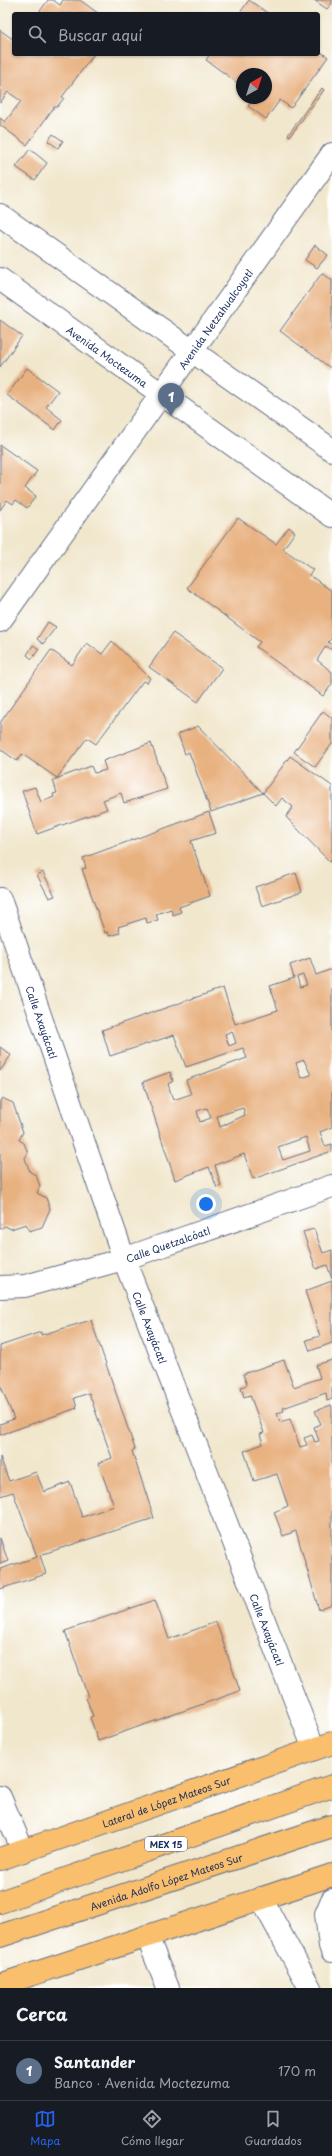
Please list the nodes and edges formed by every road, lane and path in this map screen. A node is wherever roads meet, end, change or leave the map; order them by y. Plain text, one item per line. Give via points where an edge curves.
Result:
1 (332, 154) edge
2 (0, 215) edge
3 (0, 279) edge
4 (192, 350) junction
5 (161, 395) junction
6 (332, 450) edge
7 (332, 516) edge
8 (0, 621) edge
9 (0, 899) edge
10 (332, 1186) edge
11 (124, 1259) junction
12 (0, 1288) edge
13 (323, 1746) edge
14 (332, 1786) edge
15 (0, 1796) edge
16 (332, 1826) edge
17 (23, 1851) junction
18 (0, 1859) edge
19 (332, 1875) edge
20 (261, 1898) junction
21 (332, 1900) edge
22 (0, 1902) edge
23 (0, 1936) edge
24 (147, 1936) junction
25 (332, 1950) edge
26 (0, 1985) edge
27 (168, 1988) edge
28 (310, 1988) edge

1 - 4 street, Avenida Netzahualcoyotl
2 - 4 street
3 - 5 street, Avenida Moctezuma
4 - 5 street, Avenida Netzahualcoyotl
4 - 6 street
5 - 7 street, Avenida Moctezuma
5 - 8 street, Avenida Netzahualcoyotl
9 - 11 street, Calle Axayácatl
10 - 11 street, Calle Quetzalcóatl
11 - 12 street, Calle Quetzalcóatl via 25,1286
11 - 13 street, Calle Axayácatl
13 - 17 main road, Lateral de López Mateos Sur
14 - 22 main road, MEX 15
15 - 17 street
16 - 23 main road, Avenida Adolfo López Mateos Sur
17 - 18 main road, Lateral de López Mateos Sur
19 - 20 main road
20 - 24 main road
20 - 28 street
21 - 25 street via 326,1914
24 - 26 main road
24 - 27 street

